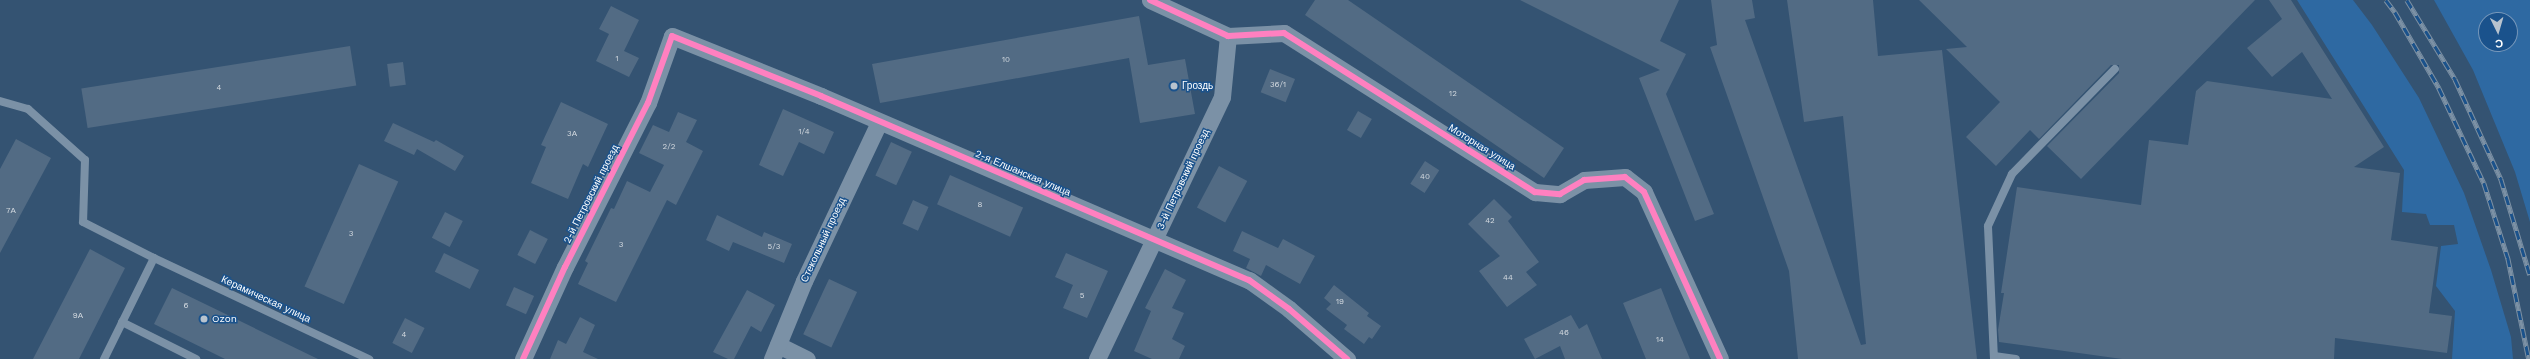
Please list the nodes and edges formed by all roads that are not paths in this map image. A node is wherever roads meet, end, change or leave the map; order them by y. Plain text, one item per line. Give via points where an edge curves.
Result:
1 (1150, 0) edge
2 (672, 36) joint
3 (1228, 36) junction
4 (2115, 69) dead end
5 (0, 101) edge
6 (879, 122) junction
7 (1154, 240) junction
8 (154, 258) junction
9 (122, 322) junction
10 (775, 352) edge
11 (1994, 358) edge
12 (104, 359) edge
13 (196, 359) edge
14 (369, 359) edge
15 (523, 359) edge
16 (807, 359) edge
17 (1097, 359) edge
18 (1347, 359) edge
19 (1720, 359) edge
20 (2016, 359) edge

1 - 3 street, Моторная улица
2 - 6 street, 2-я Елшанская улица
2 - 15 street, 2-й Петровский проезд via 648,103 565,267
3 - 7 street, 3-й Петровский проезд via 1222,97
3 - 19 street, Моторная улица via 1284,33 1535,192 1560,194 1584,180 1625,177 1644,192
4 - 11 lane via 2012,174 1988,226
5 - 8 lane, Керамическая улица via 28,109 85,160 83,222
6 - 7 street, 2-я Елшанская улица
6 - 10 street, Стекольный проезд via 804,281
7 - 17 street, 3-й Петровский проезд
7 - 18 street, 2-я Елшанская улица via 1250,280 1289,309
8 - 9 lane
8 - 14 lane, Керамическая улица
9 - 12 lane
9 - 13 lane
10 - 16 street
11 - 20 lane

